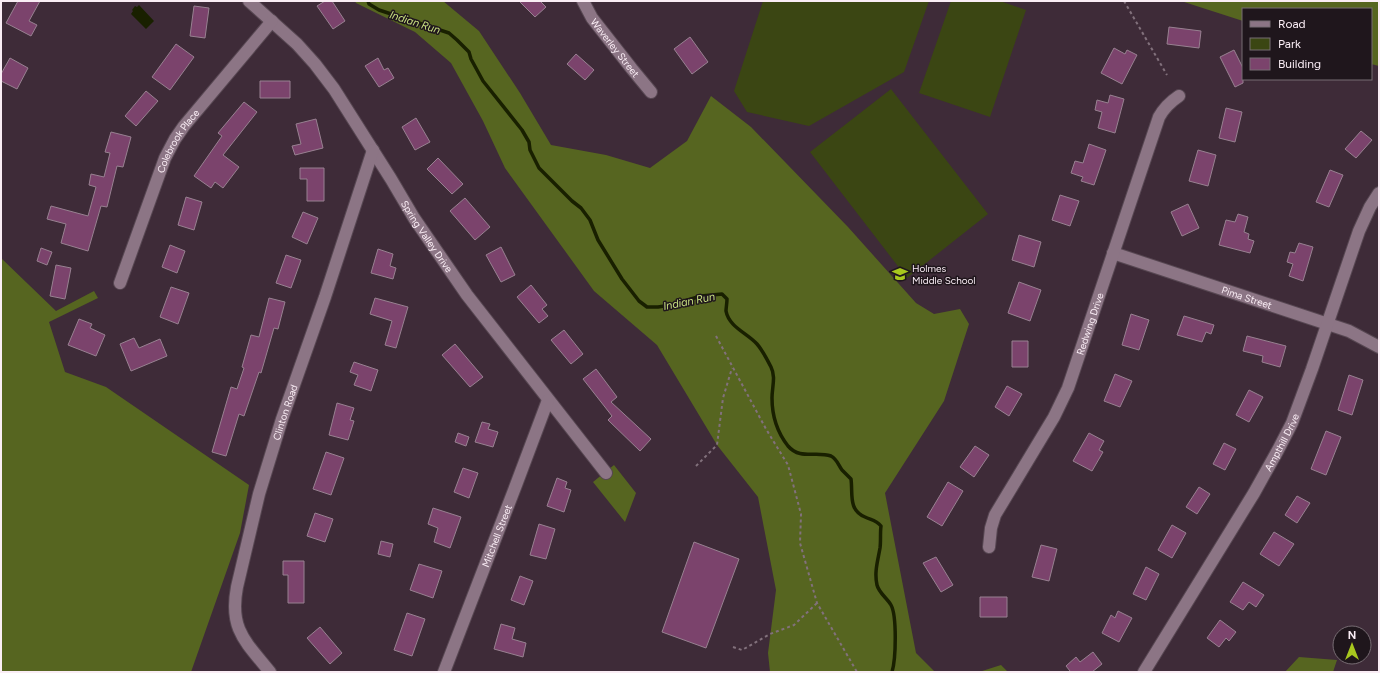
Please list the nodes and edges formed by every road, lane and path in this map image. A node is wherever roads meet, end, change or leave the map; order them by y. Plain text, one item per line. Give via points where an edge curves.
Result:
1 (249, 1) edge
2 (583, 1) edge
3 (1124, 1) edge
4 (272, 21) junction
5 (1167, 74) dead end
6 (652, 92) dead end
7 (1179, 96) dead end
8 (373, 150) junction
9 (1379, 193) edge
10 (1113, 253) junction
11 (120, 283) dead end
12 (1327, 324) junction
13 (716, 336) dead end
14 (1379, 347) edge
15 (732, 367) junction
16 (548, 400) junction
17 (696, 466) dead end
18 (606, 473) dead end
19 (989, 547) dead end
20 (817, 603) junction
21 (733, 647) dead end
22 (270, 672) edge
23 (444, 672) edge
24 (857, 672) edge
25 (1144, 672) edge

1 - 4 street, Spring Valley Drive
2 - 6 street, Waverley Street via 592,18
3 - 5 path
4 - 8 street, Spring Valley Drive via 315,64
4 - 11 street, Colebrook Place via 175,139 165,158
7 - 10 street, Redwing Drive via 1170,102 1159,117
8 - 16 street, Spring Valley Drive via 436,251
8 - 22 street, Clinton Road via 259,494 234,601 238,628
9 - 12 street, Ampthill Drive via 1359,231
10 - 12 street, Pima Street
10 - 19 street, Redwing Drive via 1061,404 995,514
12 - 14 street, Pima Street via 1349,331
12 - 25 street, Ampthill Drive via 1294,416 1278,450
13 - 15 path
15 - 17 path via 723,398 717,445
15 - 20 path via 788,465 801,514 800,543
16 - 18 street, Spring Valley Drive
16 - 23 street, Mitchell Street
20 - 21 path via 794,625 770,634 742,650
20 - 24 path

